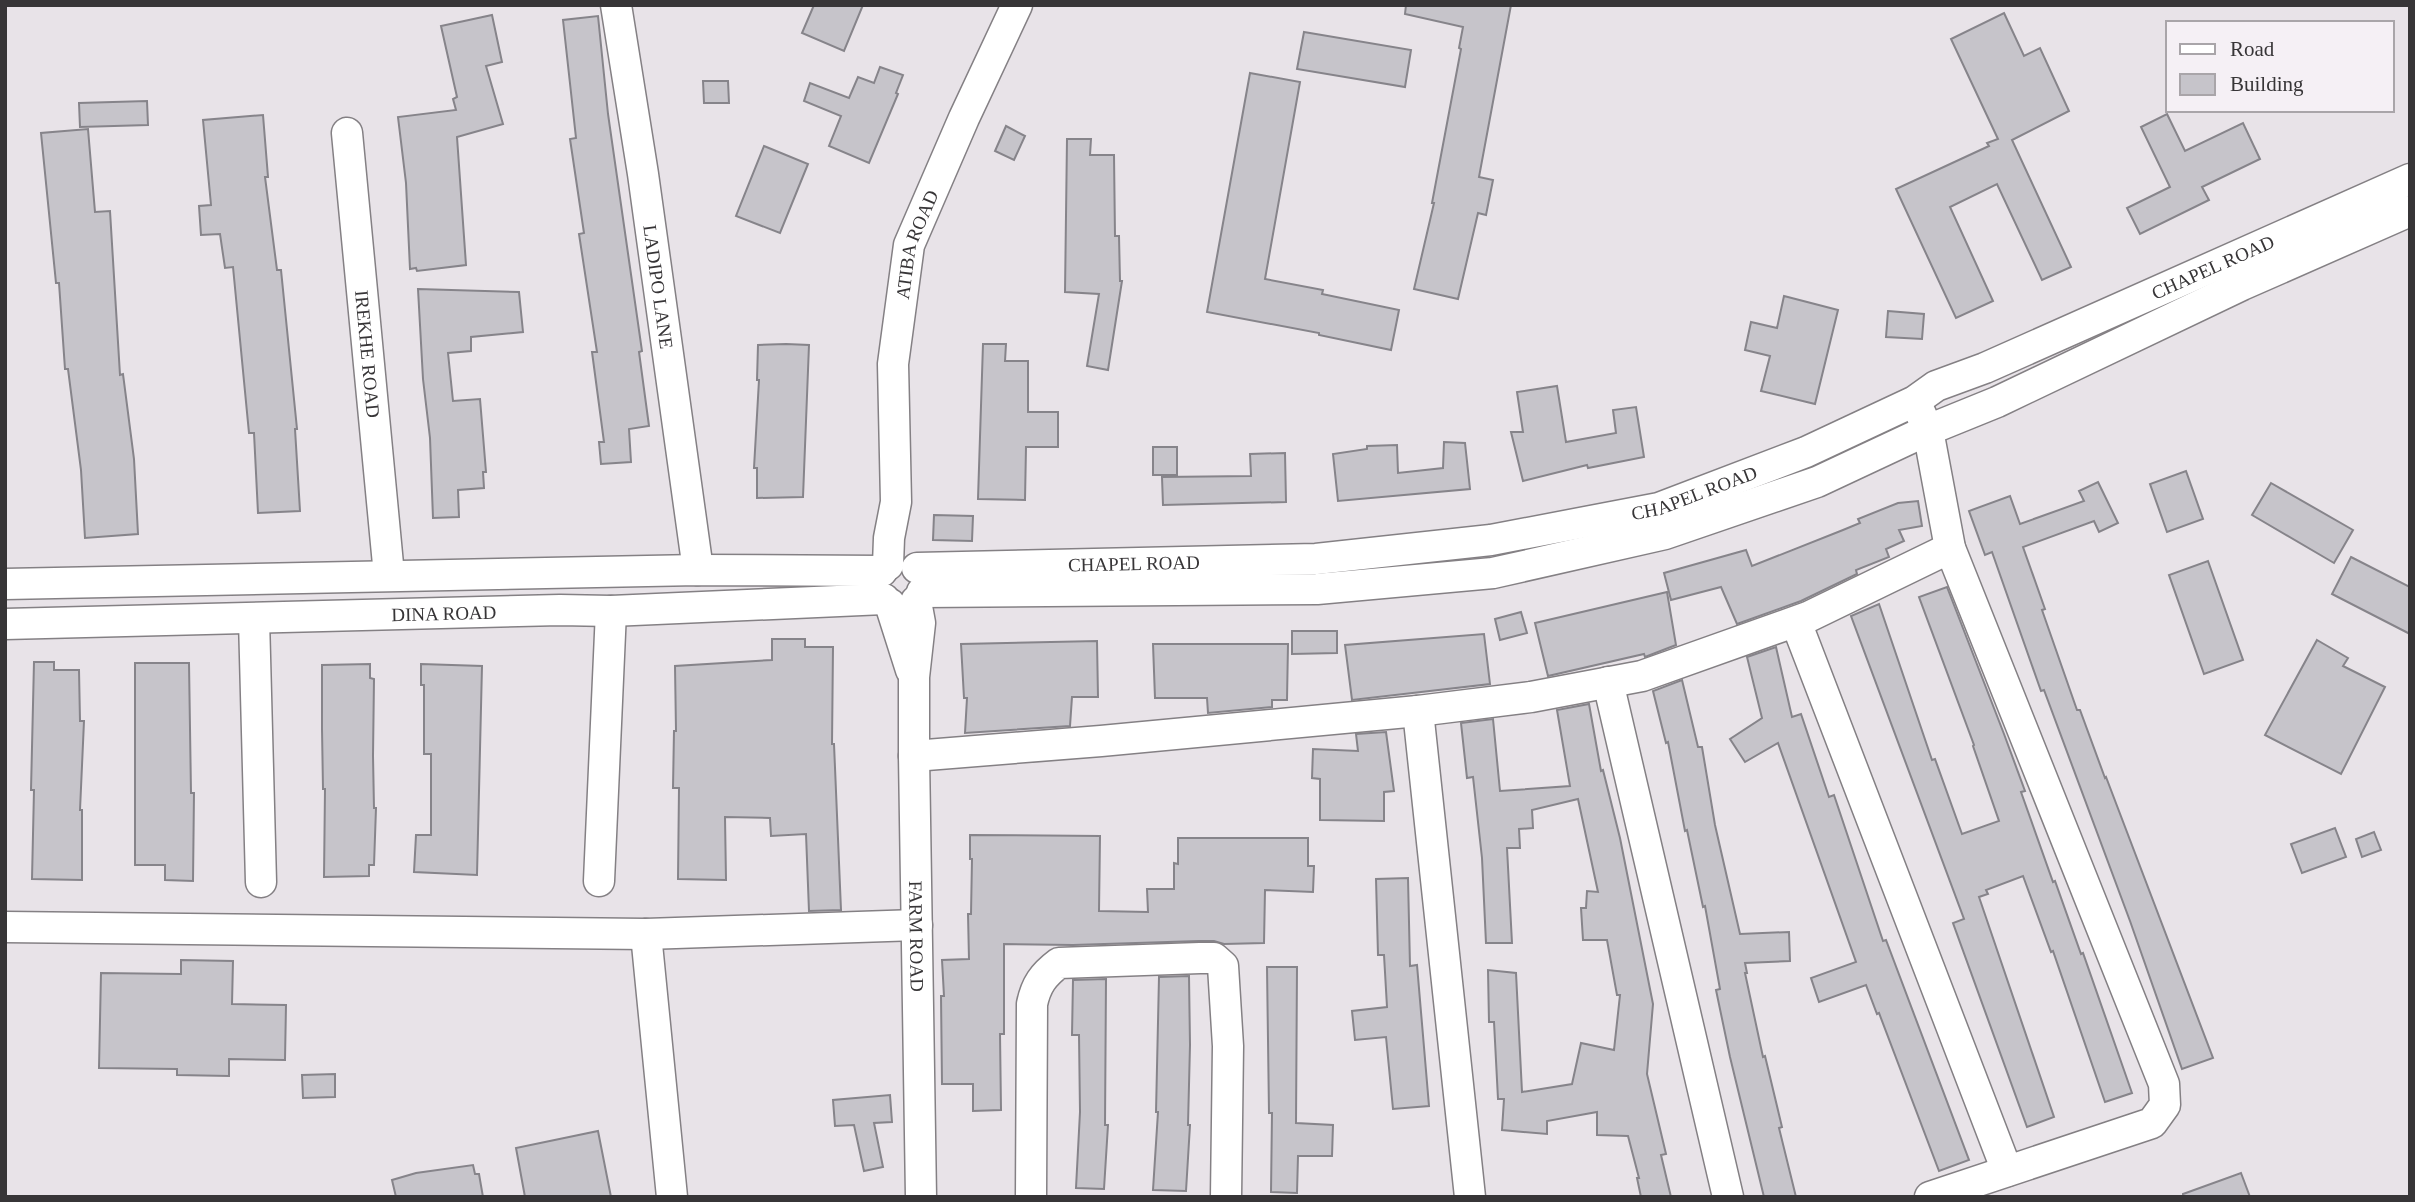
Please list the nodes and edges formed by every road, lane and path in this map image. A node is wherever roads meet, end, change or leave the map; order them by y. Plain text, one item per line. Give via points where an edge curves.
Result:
1 (615, 5) edge
2 (1017, 5) edge
3 (347, 133) dead end
4 (2410, 179) edge
5 (2410, 211) edge
6 (1915, 401) junction
7 (1928, 430) junction
8 (1950, 548) junction
9 (698, 570) junction
10 (389, 575) junction
11 (901, 583) junction
12 (5, 584) edge
13 (611, 611) junction
14 (254, 619) junction
15 (1796, 622) junction
16 (5, 624) edge
17 (1608, 682) junction
18 (1418, 711) junction
19 (914, 756) junction
20 (599, 881) dead end
21 (261, 882) dead end
22 (917, 925) junction
23 (5, 927) edge
24 (646, 934) junction
25 (2007, 1171) junction
26 (672, 1197) edge
27 (921, 1197) edge
28 (1031, 1197) edge
29 (1226, 1197) edge
30 (1470, 1197) edge
31 (1728, 1197) edge
32 (1930, 1197) edge

1 - 9 street, LADIPO LANE
2 - 11 street, ATIBA ROAD via 909,246 893,364 896,502 889,538
3 - 10 street, IREKHE ROAD
4 - 6 street, CHAPEL ROAD via 1936,386
5 - 7 street, CHAPEL ROAD
6 - 7 street
6 - 11 street, CHAPEL ROAD via 1807,452 1659,508 1492,540 1315,559
7 - 8 street
7 - 11 street, CHAPEL ROAD via 1817,482 1665,534 1493,573 1317,589
8 - 15 street
8 - 25 street via 2164,1084 2165,1105 2152,1123
9 - 10 street, DINA ROAD
9 - 11 street, DINA ROAD
10 - 12 street, DINA ROAD
11 - 13 street, DINA ROAD
11 - 19 street, FARM ROAD via 914,677
13 - 14 street, DINA ROAD
13 - 20 street
14 - 16 street, DINA ROAD
14 - 21 street
15 - 17 street via 1642,676
15 - 25 street
17 - 18 street
17 - 31 street
18 - 19 street
18 - 30 street
19 - 22 street, FARM ROAD
22 - 24 street
22 - 27 street, FARM ROAD
23 - 24 street
24 - 26 street
25 - 32 street
28 - 29 street via 1032,1004 1036,987 1059,963 1180,958 1214,958 1223,966 1228,1046

